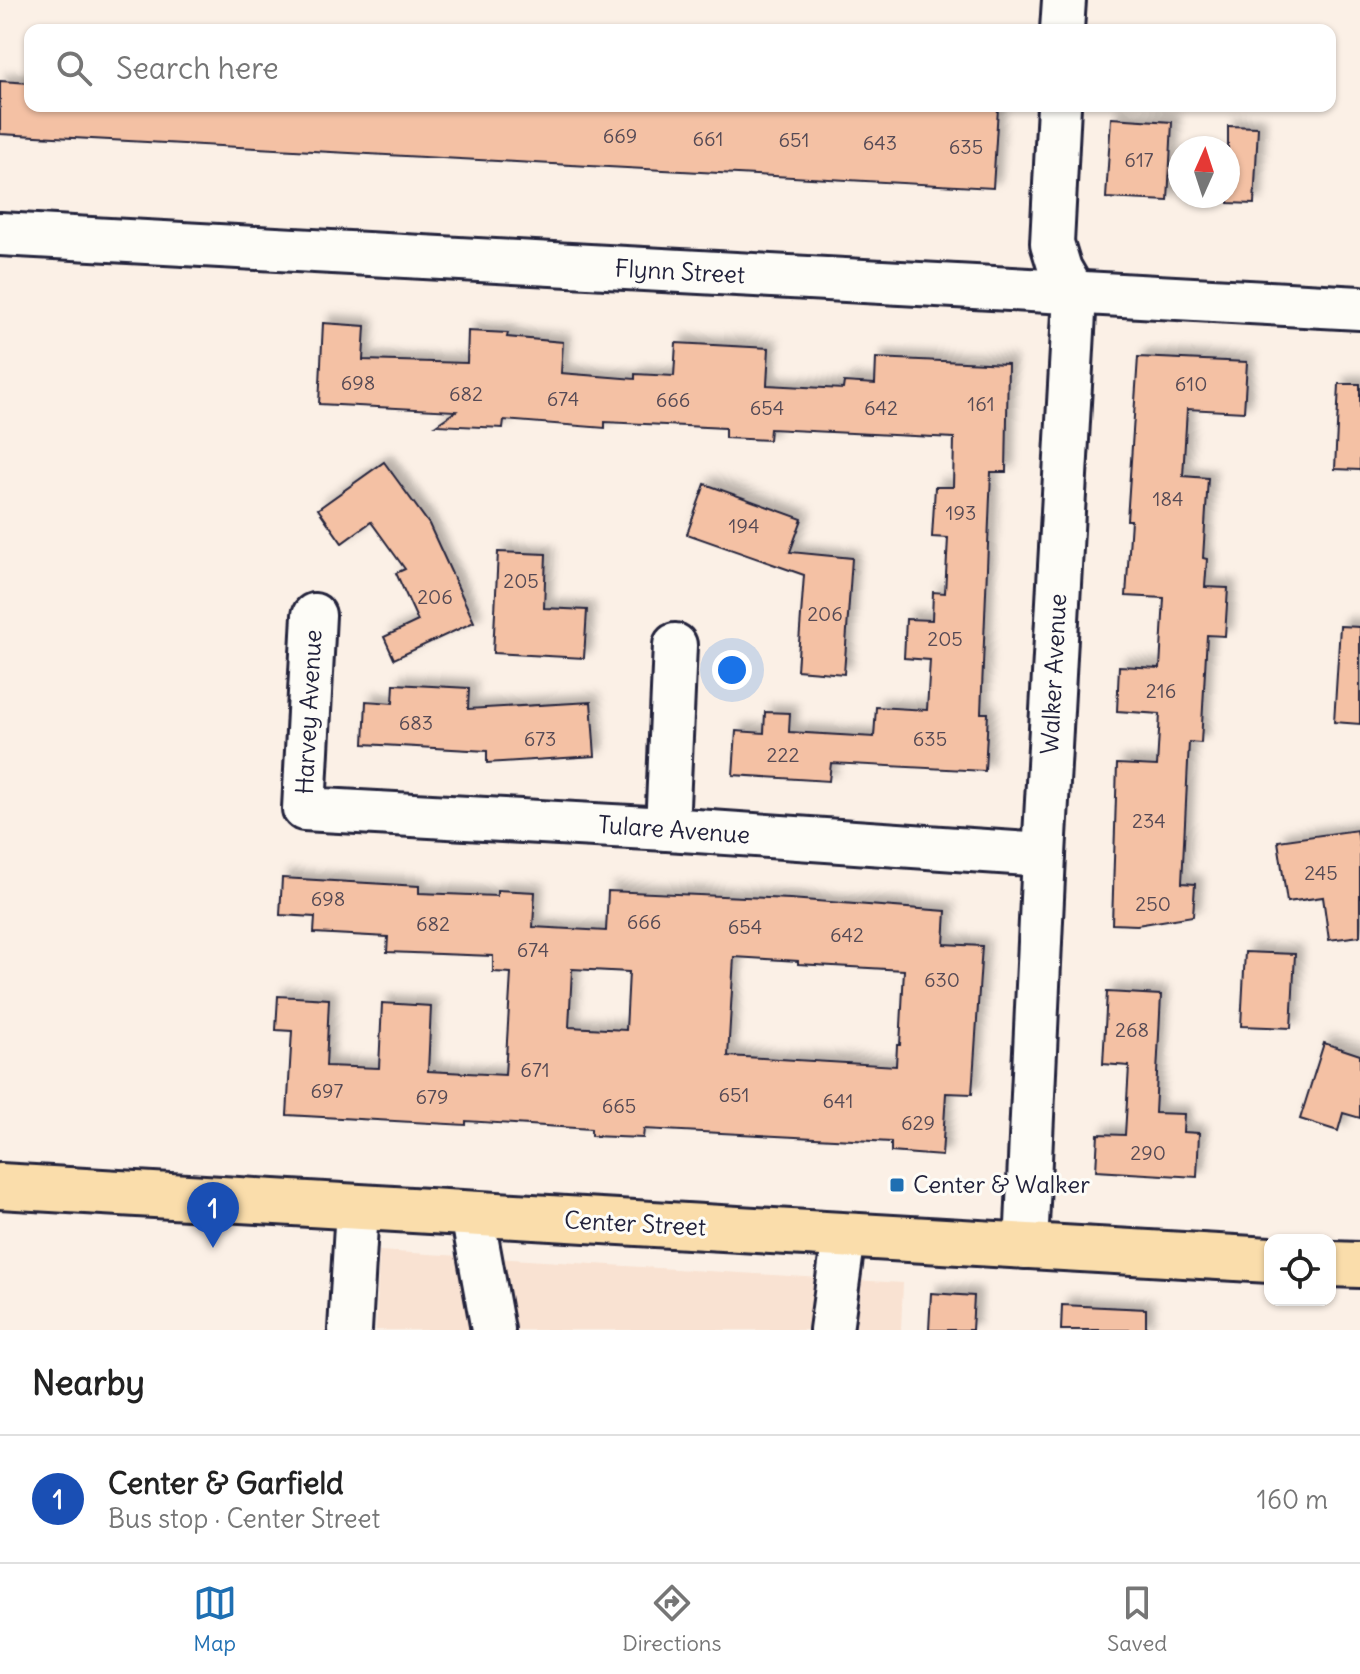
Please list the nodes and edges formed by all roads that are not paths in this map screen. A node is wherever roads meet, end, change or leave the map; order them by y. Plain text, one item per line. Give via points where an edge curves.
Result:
1 (1064, 0) edge
2 (1062, 24) edge
3 (1059, 112) edge
4 (0, 234) edge
5 (1075, 295) junction
6 (1360, 308) edge
7 (314, 615) dead end
8 (675, 645) dead end
9 (304, 809) joint
10 (667, 829) junction
11 (1044, 855) junction
12 (0, 1186) edge
13 (357, 1208) junction
14 (472, 1214) junction
15 (844, 1236) junction
16 (1026, 1247) junction
17 (1264, 1260) edge
18 (1336, 1264) edge
19 (1360, 1265) edge
20 (350, 1330) edge
21 (493, 1330) edge
22 (831, 1330) edge

1 - 2 street
3 - 5 street, Walker Avenue via 1052,243
4 - 5 street, Flynn Street
5 - 6 street, Flynn Street
5 - 11 street, Walker Avenue
7 - 9 street, Harvey Avenue
8 - 10 street
9 - 10 street, Tulare Avenue
10 - 11 street, Tulare Avenue
11 - 16 street, Walker Avenue
12 - 13 main road, Center Street
13 - 14 main road, Center Street
13 - 20 street
14 - 15 main road, Center Street
14 - 21 street
15 - 16 main road, Center Street
15 - 22 street
16 - 17 main road, Center Street
18 - 19 main road

